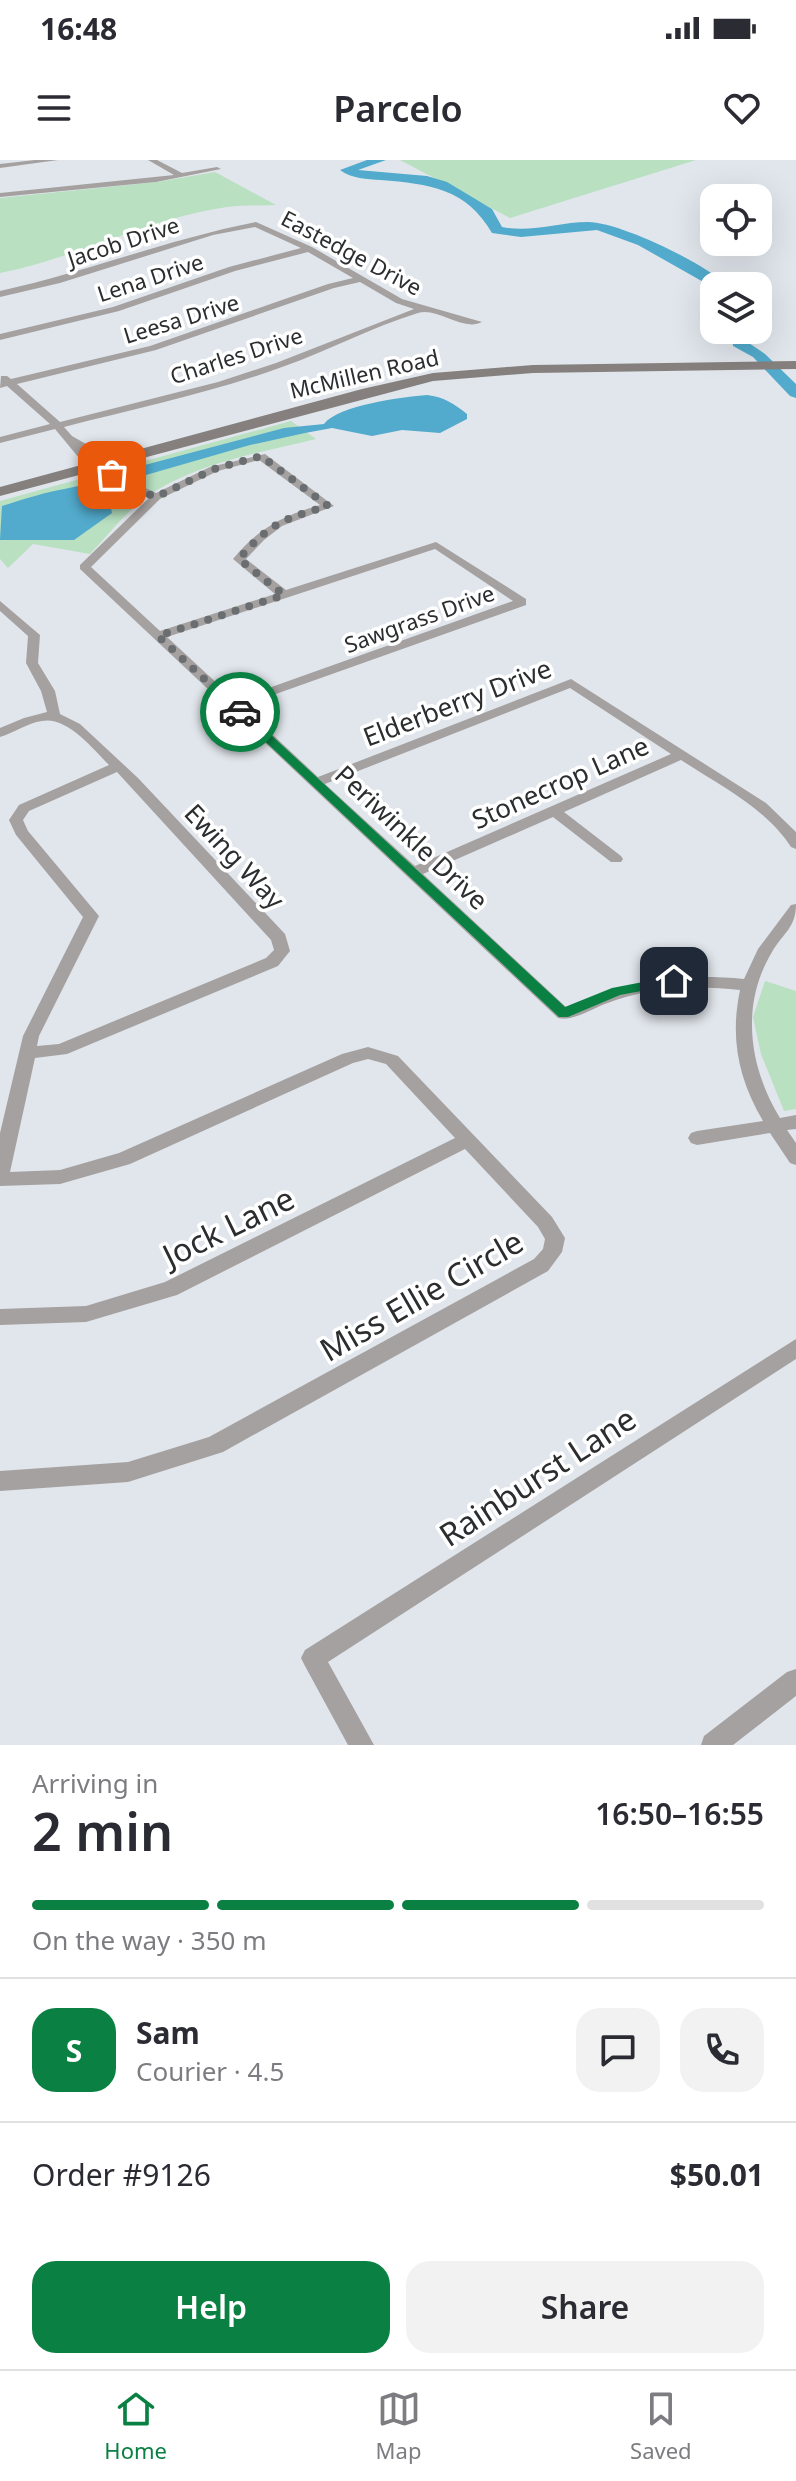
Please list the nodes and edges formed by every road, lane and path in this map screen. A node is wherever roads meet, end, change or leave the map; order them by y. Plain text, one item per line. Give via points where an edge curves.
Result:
1 (54, 160) edge
2 (152, 160) edge
3 (0, 166) edge
4 (217, 169) dead end
5 (182, 176) junction
6 (0, 195) edge
7 (256, 224) joint
8 (309, 249) junction
9 (361, 279) junction
10 (0, 294) edge
11 (421, 309) junction
12 (478, 322) dead end
13 (0, 337) edge
14 (796, 354) edge
15 (796, 365) edge
16 (0, 375) edge
17 (5, 384) edge
18 (58, 426) junction
19 (0, 440) edge
20 (98, 463) junction
21 (0, 479) edge
22 (0, 492) edge
23 (156, 497) junction
24 (284, 595) junction
25 (0, 605) edge
26 (158, 636) junction
27 (233, 705) junction
28 (54, 715) junction
29 (0, 733) edge
30 (683, 754) junction
31 (118, 766) junction
32 (315, 783) junction
33 (554, 811) junction
34 (796, 844) edge
35 (616, 859) dead end
36 (413, 873) junction
37 (796, 909) edge
38 (750, 985) junction
39 (26, 1053) junction
40 (796, 1122) edge
41 (775, 1125) junction
42 (697, 1138) dead end
43 (467, 1140) junction
44 (796, 1158) edge
45 (0, 1176) edge
46 (0, 1317) edge
47 (796, 1348) edge
48 (0, 1481) edge
49 (796, 1681) edge
50 (362, 1745) edge
51 (713, 1745) edge

1 - 3 street
2 - 5 street
4 - 5 street
5 - 6 street
7 - 8 street, Eastedge Drive
7 - 10 street, Jacob Drive
8 - 9 street, Eastedge Drive
8 - 13 street, Lena Drive via 116,309
9 - 11 street, Eastedge Drive
9 - 17 street, Leesa Drive via 153,348
11 - 12 street, Eastedge Drive
11 - 18 street, Charles Drive via 235,379
14 - 20 main road, McMillen Road via 434,368
15 - 20 main road, McMillen Road via 533,369 411,381
16 - 17 street
17 - 18 street
18 - 19 street, Charles Drive
18 - 20 street via 72,449
20 - 21 main road, McMillen Road
20 - 22 main road, McMillen Road
20 - 23 street via 128,486
23 - 24 street via 214,469 261,456 328,506 285,519 262,533 239,559
23 - 26 street, Periwinkle Drive via 84,567
24 - 26 street
24 - 27 street, Sawgrass Drive via 436,545 522,602
25 - 28 street via 34,635 32,663
26 - 27 street, Periwinkle Drive
27 - 32 street, Periwinkle Drive
28 - 29 street
28 - 31 street, Ewing Way via 72,722
30 - 32 street, Elderberry Drive via 571,683
30 - 33 street, Stonecrop Lane
30 - 34 street via 761,806
31 - 39 street via 24,808 16,820 91,916
31 - 39 street, Ewing Way via 279,938 282,951 272,962 61,1050
32 - 36 street, Periwinkle Drive
33 - 35 street
33 - 36 street, Stonecrop Lane
36 - 38 street, Periwinkle Drive via 564,1014 617,991 655,982 694,979
37 - 38 street via 761,956
38 - 41 street via 741,1028 745,1065 760,1104
39 - 45 street
40 - 41 street
41 - 42 street
41 - 44 street
43 - 45 street, Miss Ellie Circle via 392,1060 368,1053 124,1159 60,1177
43 - 46 street, Jock Lane via 170,1289 86,1314
43 - 48 street, Miss Ellie Circle via 555,1238 541,1265 215,1445 128,1472
47 - 50 street, Rainburst Lane via 313,1658
49 - 51 street

